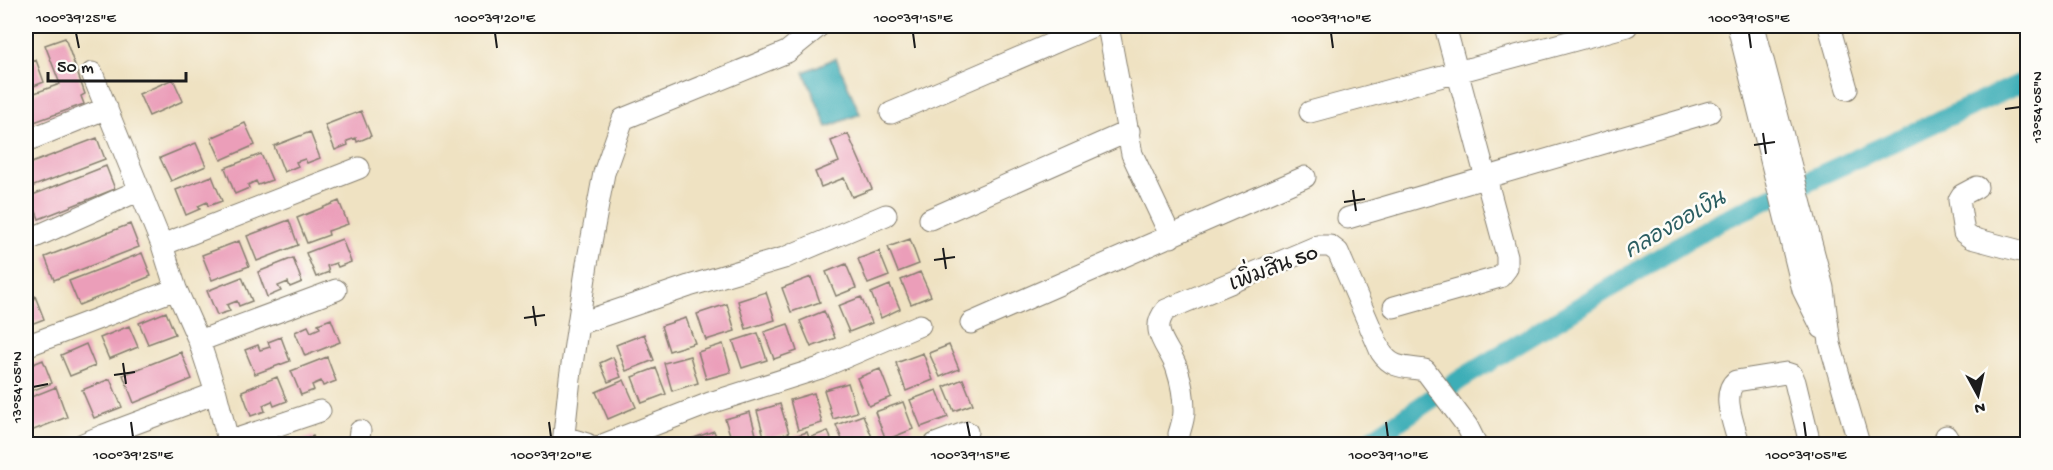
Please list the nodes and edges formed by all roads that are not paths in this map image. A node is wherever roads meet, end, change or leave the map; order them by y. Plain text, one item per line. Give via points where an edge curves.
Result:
1 (819, 26) edge
2 (1093, 26) edge
3 (1108, 26) edge
4 (1445, 26) edge
5 (1627, 26) edge
6 (1738, 26) edge
7 (1754, 26) edge
8 (1829, 26) edge
9 (1457, 70) junction
10 (92, 73) dead end
11 (1760, 85) junction
12 (1847, 89) dead end
13 (107, 108) junction
14 (1310, 112) dead end
15 (1710, 112) dead end
16 (891, 113) dead end
17 (1129, 131) junction
18 (26, 141) edge
19 (359, 168) dead end
20 (1305, 177) dead end
21 (1486, 177) junction
22 (1977, 187) dead end
23 (140, 190) junction
24 (886, 215) dead end
25 (1348, 218) dead end
26 (930, 219) dead end
27 (1171, 237) junction
28 (26, 241) edge
29 (162, 245) junction
30 (2028, 254) edge
31 (176, 288) junction
32 (336, 290) dead end
33 (1394, 307) dead end
34 (971, 323) dead end
35 (578, 324) junction
36 (920, 325) dead end
37 (199, 341) junction
38 (26, 346) edge
39 (216, 393) junction
40 (320, 411) dead end
41 (967, 432) dead end
42 (1179, 434) dead end
43 (1471, 435) edge
44 (563, 441) edge
45 (229, 443) edge
46 (83, 444) edge
47 (587, 444) edge
48 (605, 444) edge
49 (935, 444) edge
50 (1739, 444) edge
51 (1810, 444) edge
52 (1858, 444) edge

1 - 35 street via 787,52 623,119 604,173
2 - 16 street
3 - 17 street
4 - 9 street
5 - 9 street
6 - 11 street
7 - 11 street
8 - 12 street
9 - 14 street
9 - 21 street
10 - 13 street
11 - 52 street
13 - 18 street
13 - 23 street
15 - 21 street
17 - 26 street
17 - 27 street via 1132,154
19 - 29 street
20 - 27 street
21 - 25 street
21 - 33 street via 1507,256 1507,267 1500,277
22 - 30 street via 1959,200 1964,233
23 - 28 street
23 - 29 street
24 - 35 street via 784,258
27 - 34 street
29 - 31 street
31 - 37 street
31 - 38 street
32 - 37 street
35 - 44 street
36 - 48 street via 820,368 710,403
37 - 39 street
39 - 45 street
39 - 46 street
40 - 45 street
41 - 49 street
42 - 43 street, เพิ่มสิน 50 via 1184,412 1177,368 1163,342 1160,317 1166,310 1318,246 1330,246 1338,252 1387,362 1425,370
44 - 47 street
50 - 51 street via 1728,396 1730,386 1736,381 1786,374 1792,375 1795,382

